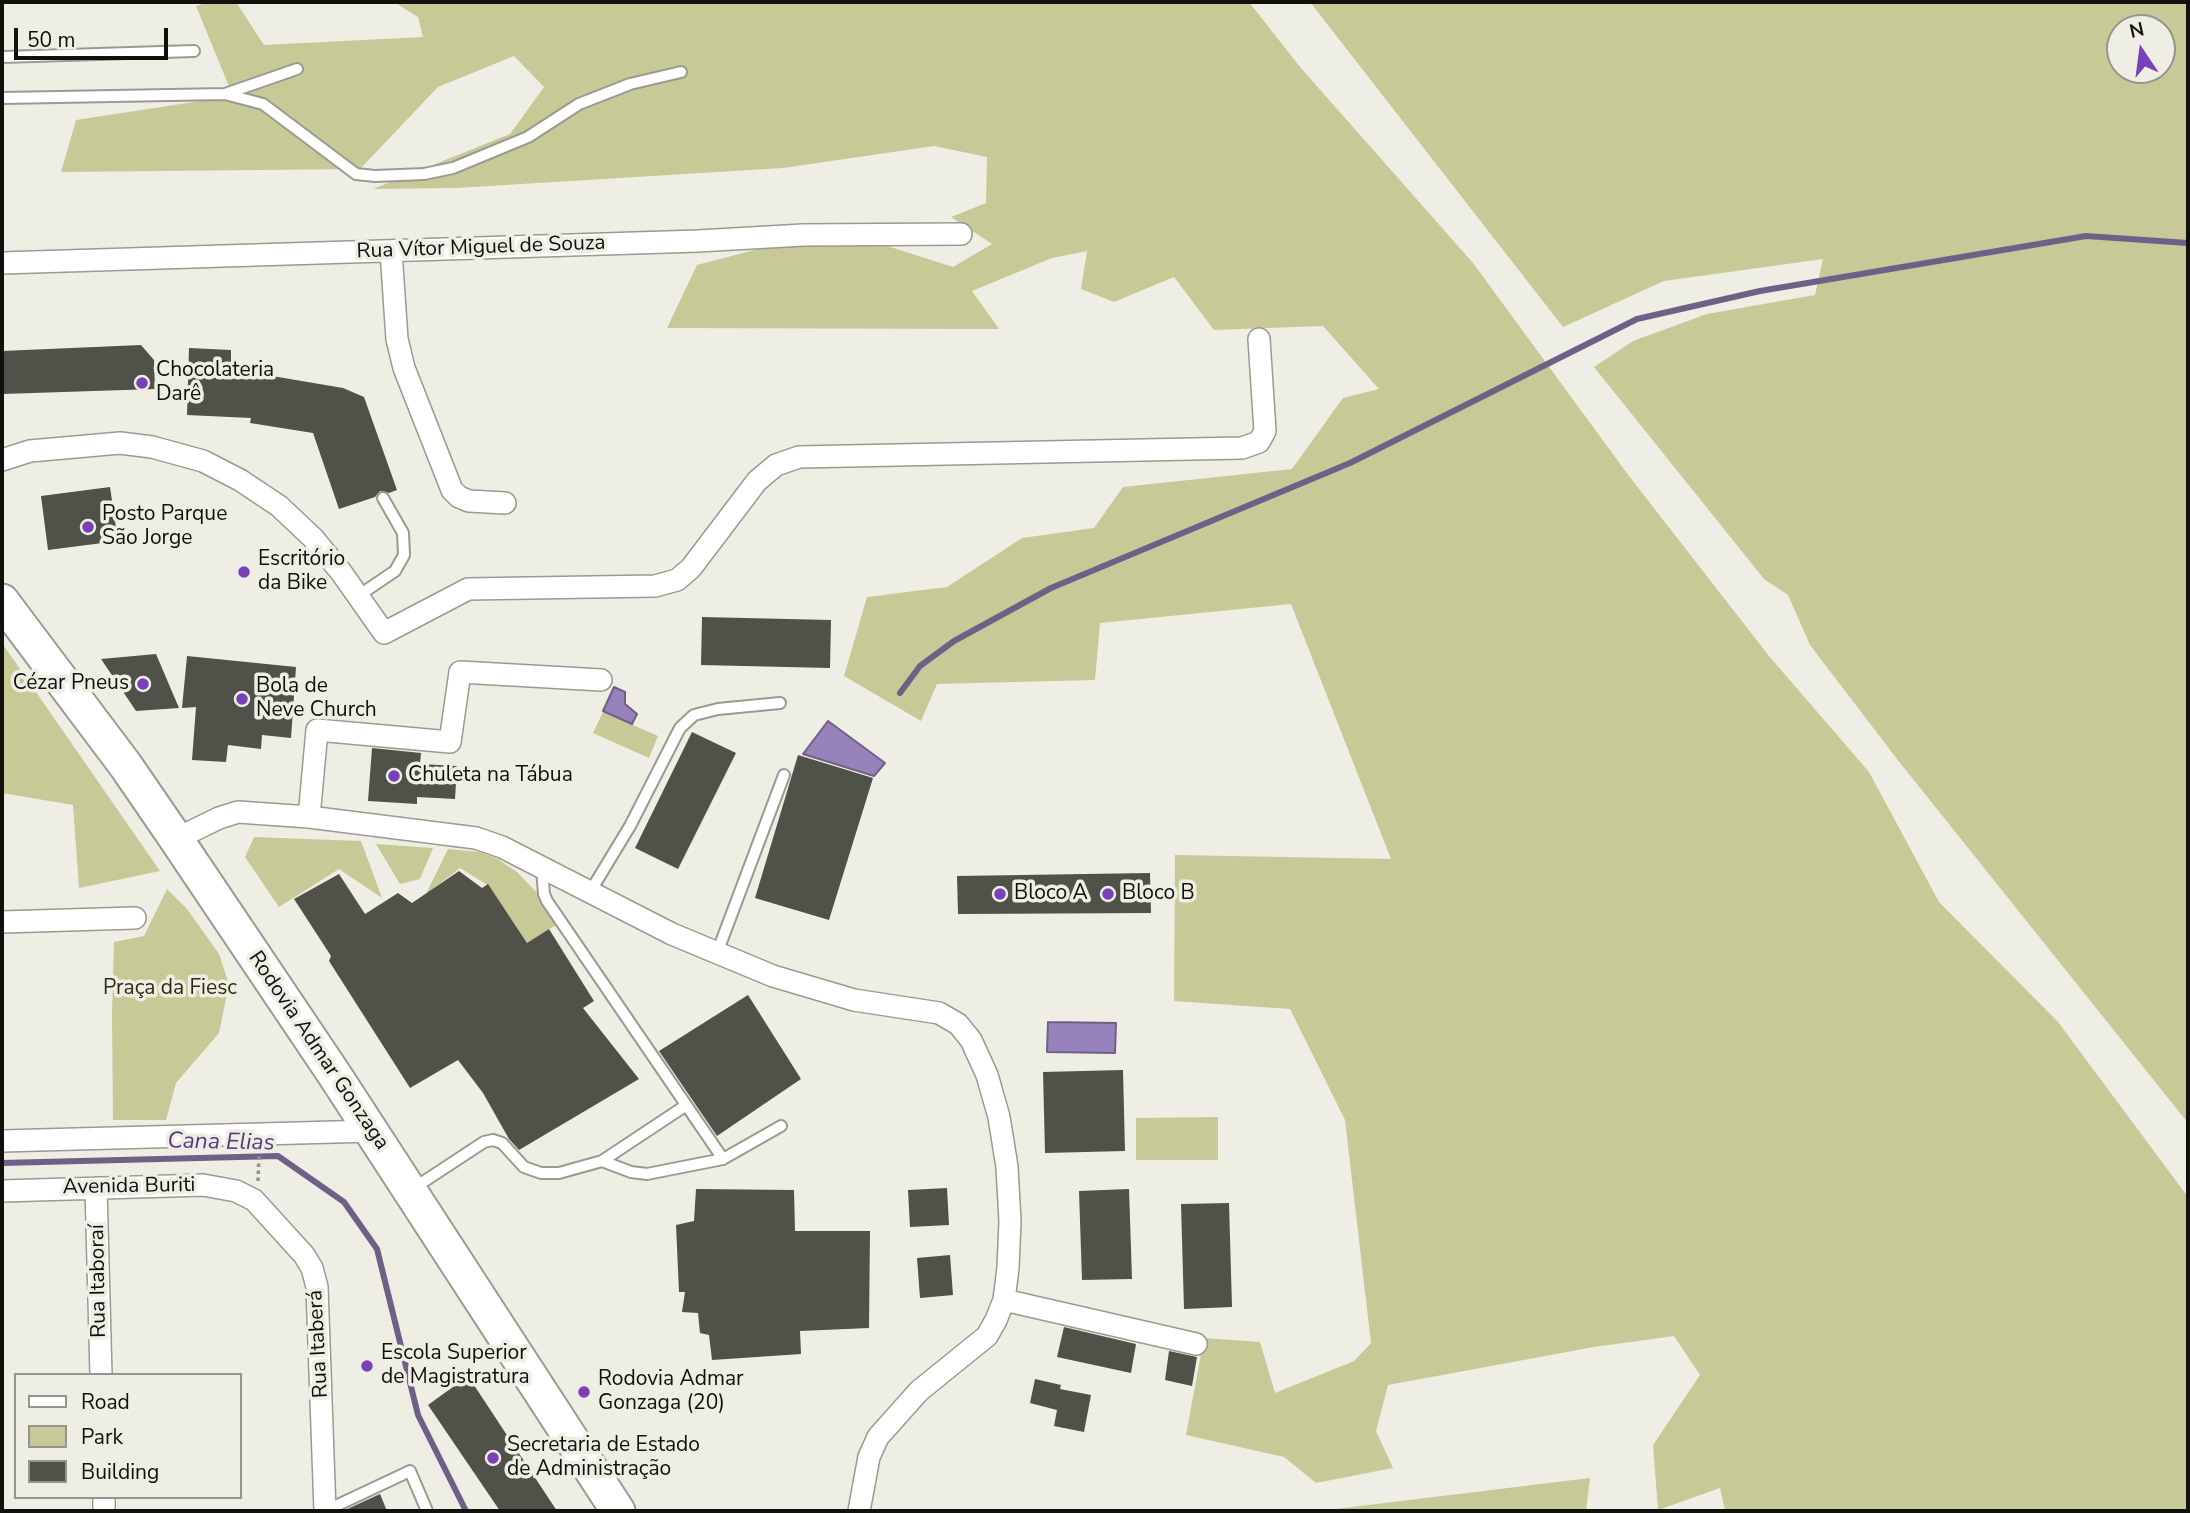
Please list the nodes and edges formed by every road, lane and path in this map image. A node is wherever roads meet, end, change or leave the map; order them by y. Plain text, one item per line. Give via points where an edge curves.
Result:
1 (194, 51) dead end
2 (2, 57) edge
3 (298, 69) dead end
4 (681, 72) dead end
5 (225, 94) junction
6 (2, 98) edge
7 (961, 234) dead end
8 (391, 251) junction
9 (2, 264) edge
10 (1259, 339) dead end
11 (2, 460) edge
12 (383, 498) dead end
13 (505, 503) dead end
14 (358, 596) junction
15 (2, 601) edge
16 (601, 680) dead end
17 (780, 703) dead end
18 (783, 775) dead end
19 (309, 817) junction
20 (176, 839) junction
21 (542, 868) junction
22 (590, 892) junction
23 (135, 918) dead end
24 (2, 922) edge
25 (717, 953) junction
26 (685, 1106) junction
27 (781, 1126) dead end
28 (372, 1131) junction
29 (2, 1142) edge
30 (258, 1149) dead end
31 (723, 1159) junction
32 (602, 1161) junction
33 (260, 1174) dead end
34 (96, 1188) junction
35 (410, 1190) junction
36 (2, 1191) edge
37 (254, 1200) joint
38 (1004, 1300) junction
39 (1196, 1345) dead end
40 (101, 1373) edge
41 (325, 1511) edge
42 (427, 1511) edge
43 (618, 1511) edge
44 (859, 1511) edge

1 - 2 lane
3 - 5 lane
4 - 5 lane via 630,84 579,104 528,137 453,168 424,174 356,174 263,104
5 - 6 lane
7 - 8 street, Rua Vítor Miguel de Souza via 803,235
8 - 9 street, Rua Vítor Miguel de Souza
8 - 13 street via 397,339 404,368 452,490 469,501
10 - 14 street via 1265,431 1259,442 1242,448 799,457 776,465 757,481 677,580 655,586 468,589 384,633
11 - 14 street via 30,451 120,443 204,461 279,506 313,538
12 - 14 lane via 403,533 404,555 395,571
15 - 20 main road, Rodovia Admar Gonzaga
16 - 19 street via 460,672 450,742 317,730
17 - 22 lane via 718,709 695,715 680,728
18 - 25 lane
19 - 20 street via 238,812
19 - 21 street via 476,838
20 - 28 main road, Rodovia Admar Gonzaga
21 - 22 street
21 - 26 lane via 547,901
22 - 25 street
23 - 24 street
25 - 38 street via 814,990 918,1008 958,1024 987,1075 999,1117 1010,1221
26 - 31 lane
26 - 32 lane
27 - 31 lane
28 - 29 street
28 - 35 main road, Rodovia Admar Gonzaga
30 - 33 path
31 - 32 lane via 647,1174
32 - 35 lane via 541,1173 524,1167 502,1143 493,1140
34 - 36 street, Avenida Buriti
34 - 37 street, Avenida Buriti via 203,1185 236,1191
34 - 40 street, Rua Itaboraí
35 - 43 main road, Rodovia Admar Gonzaga
37 - 41 street, Rua Itaberá via 304,1255 317,1287
38 - 39 street
38 - 44 street via 987,1336 919,1391 878,1437 869,1457
41 - 42 lane via 411,1471

